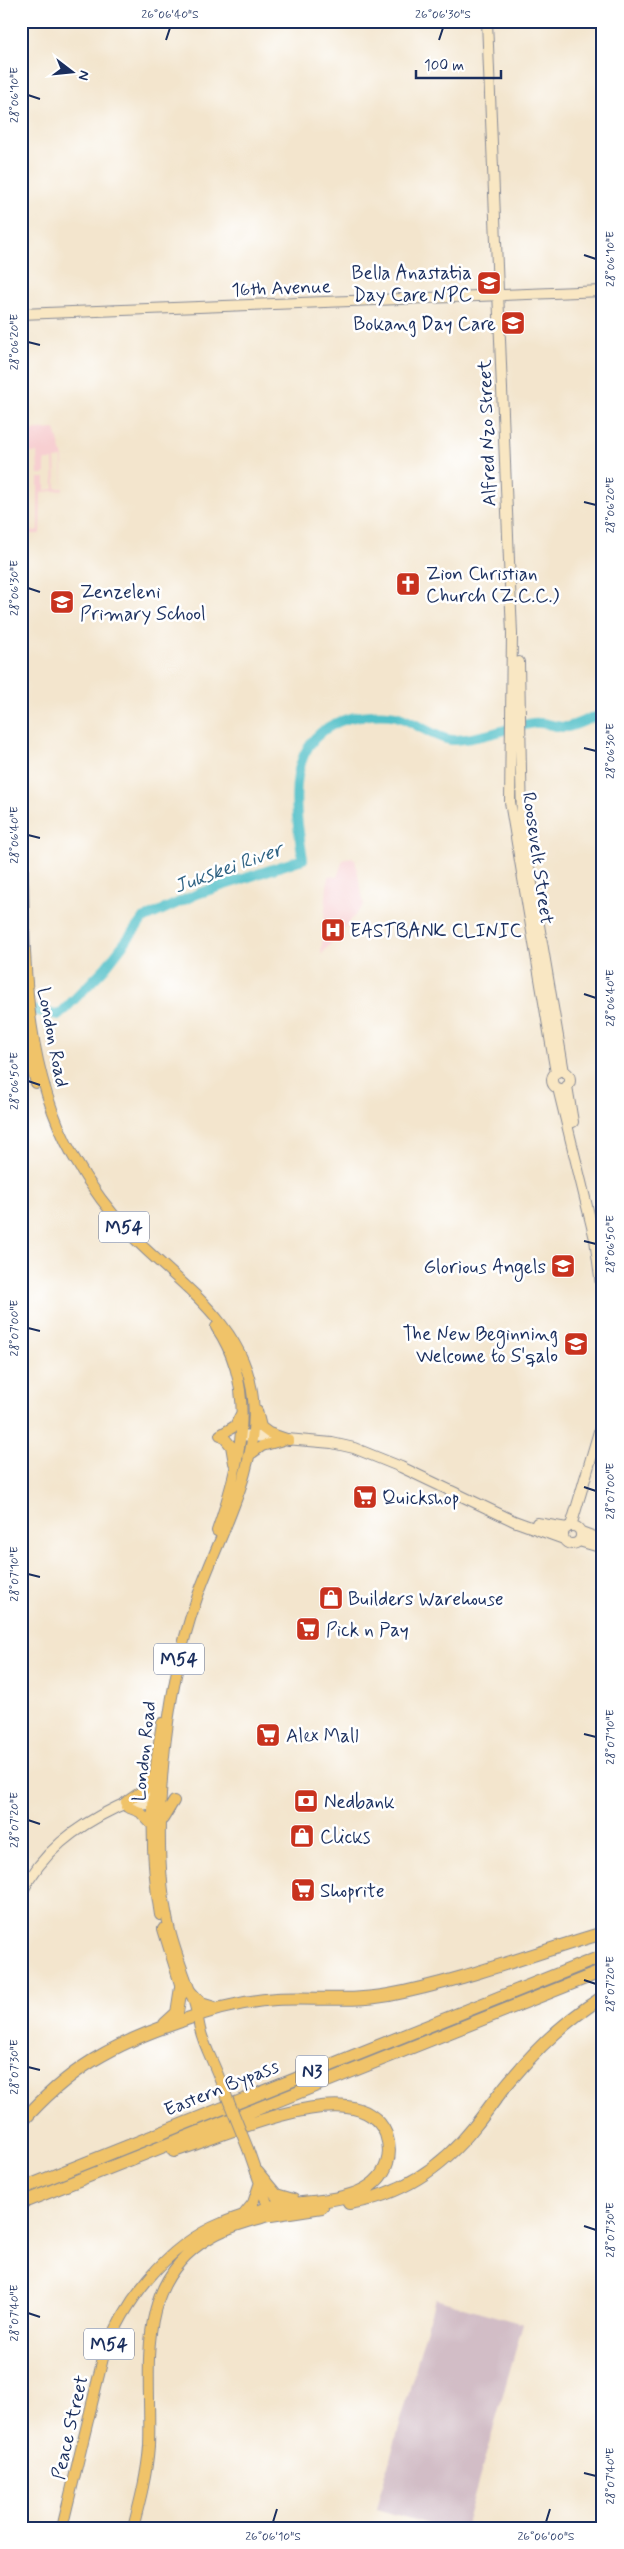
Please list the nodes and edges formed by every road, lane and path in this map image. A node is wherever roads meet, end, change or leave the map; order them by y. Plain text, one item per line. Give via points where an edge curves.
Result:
1 (487, 21) edge
2 (603, 291) edge
3 (500, 295) junction
4 (21, 314) edge
5 (514, 645) joint
6 (21, 815) edge
7 (21, 1008) edge
8 (26, 1018) edge
9 (560, 1073) junction
10 (563, 1087) junction
11 (603, 1300) edge
12 (253, 1401) junction
13 (242, 1407) junction
14 (603, 1418) edge
15 (246, 1435) junction
16 (286, 1440) junction
17 (248, 1456) junction
18 (234, 1479) junction
19 (502, 1516) junction
20 (575, 1531) junction
21 (564, 1538) junction
22 (603, 1540) edge
23 (603, 1548) edge
24 (160, 1774) junction
25 (163, 1798) junction
26 (123, 1806) junction
27 (158, 1824) junction
28 (21, 1894) edge
29 (603, 1933) edge
30 (603, 1956) edge
31 (603, 1971) edge
32 (186, 1990) junction
33 (603, 1997) edge
34 (214, 2008) junction
35 (194, 2016) junction
36 (159, 2028) junction
37 (21, 2123) edge
38 (102, 2172) junction
39 (258, 2177) junction
40 (21, 2189) edge
41 (304, 2201) junction
42 (21, 2203) edge
43 (270, 2211) junction
44 (241, 2216) junction
45 (62, 2528) edge
46 (133, 2528) edge

1 - 3 street, Alfred Nzo Street
2 - 3 street, 16th Avenue
3 - 4 street, 16th Avenue
3 - 5 street, Alfred Nzo Street
5 - 9 street, Roosevelt Street via 516,749 510,802
6 - 8 main road, London Road / M54
7 - 8 main road, London Road / M54
8 - 12 main road, London Road / M54 via 45,1092 74,1157 121,1224 220,1323 243,1361
8 - 13 main road, London Road / M54 via 28,1055 42,1102 77,1172 119,1229 209,1316 231,1356
9 - 10 street via 569,1078
9 - 10 street via 552,1082
10 - 11 street via 574,1126 574,1150 595,1239
12 - 15 main road, London Road / M54
12 - 16 main road via 261,1427
13 - 15 main road, London Road / M54
13 - 18 main road via 235,1426 221,1435 233,1450
14 - 20 street
15 - 16 street
15 - 17 main road, London Road / M54
15 - 18 main road, London Road / M54
16 - 17 main road via 262,1446
16 - 19 street via 332,1444 368,1453
17 - 24 main road, London Road / M54 via 237,1498 185,1636
18 - 24 main road, London Road / M54 via 179,1645 167,1696
19 - 20 street
19 - 21 street
20 - 21 street via 563,1533
20 - 21 street via 569,1544
20 - 22 street
20 - 23 street
24 - 25 main road, London Road / M54
24 - 25 main road
24 - 26 main road
25 - 26 street
25 - 27 main road, London Road / M54
25 - 27 main road
26 - 27 main road
26 - 28 street via 84,1824 57,1845 37,1866
27 - 32 main road, London Road / M54 via 154,1876 163,1928
29 - 34 highway via 388,1995 277,1999
30 - 40 highway, Eastern Bypass / N3
31 - 38 highway, Eastern Bypass / N3
32 - 34 highway via 201,2004
32 - 35 main road, London Road / M54
32 - 36 highway via 177,2012
33 - 43 highway via 539,2048 457,2148 419,2179 378,2198
34 - 35 highway
35 - 36 highway
35 - 39 main road, M54, bridge
36 - 37 highway via 130,2039 92,2060 66,2079
38 - 41 highway via 139,2164 269,2119 300,2112 345,2107 375,2118 386,2133 389,2152 384,2170 374,2184 368,2190 351,2196
38 - 42 highway, Eastern Bypass / N3
39 - 41 highway via 276,2195
39 - 43 main road, M54
39 - 44 main road via 253,2203
41 - 43 highway
43 - 44 main road, Peace Street / M54
43 - 46 main road, M54 via 193,2249 177,2265 160,2292 151,2319 147,2466
44 - 45 main road, Peace Street / M54 via 221,2223 181,2248 150,2277 128,2306 103,2358

